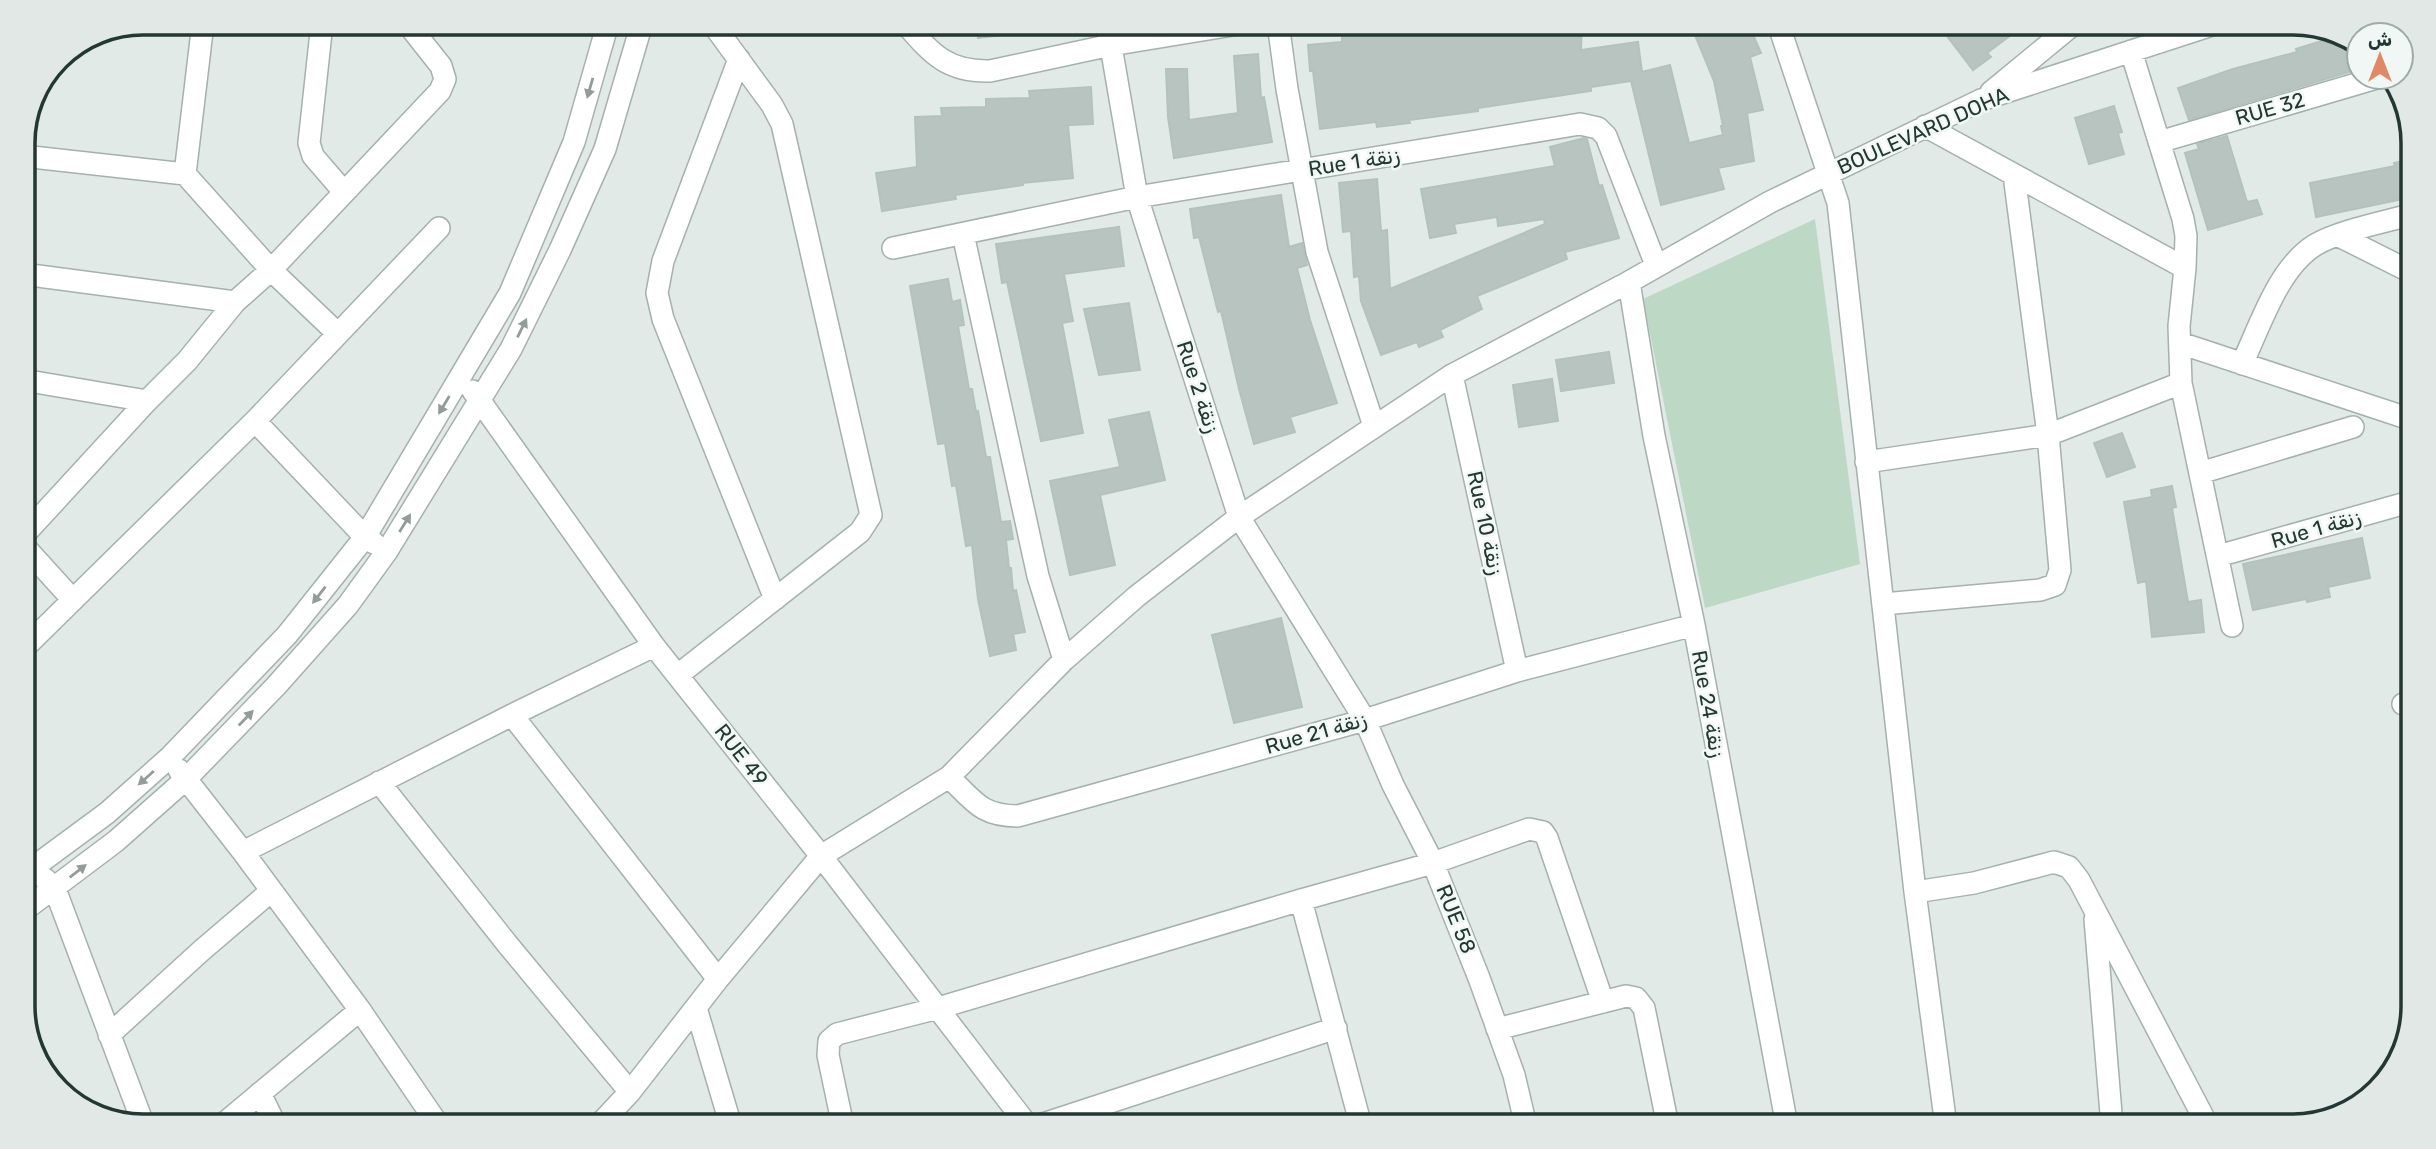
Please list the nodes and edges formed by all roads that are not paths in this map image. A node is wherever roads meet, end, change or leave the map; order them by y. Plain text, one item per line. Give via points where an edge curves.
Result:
1 (202, 35) edge
2 (321, 35) edge
3 (416, 35) edge
4 (605, 35) edge
5 (638, 35) edge
6 (721, 35) edge
7 (916, 35) edge
8 (1109, 35) edge
9 (1172, 35) edge
10 (1280, 35) edge
11 (1782, 35) edge
12 (2060, 35) edge
13 (2181, 35) edge
14 (1111, 45) junction
15 (2131, 51) junction
16 (739, 59) junction
17 (2345, 87) edge
18 (1981, 100) junction
19 (1925, 126) junction
20 (2159, 142) junction
21 (35, 157) edge
22 (1302, 171) junction
23 (185, 174) junction
24 (1828, 174) junction
25 (2014, 175) junction
26 (345, 192) junction
27 (1136, 197) junction
28 (2401, 218) edge
29 (439, 228) dead end
30 (963, 234) junction
31 (2339, 236) junction
32 (893, 248) dead end
33 (1656, 265) junction
34 (2401, 267) edge
35 (2185, 268) junction
36 (271, 270) junction
37 (35, 276) edge
38 (1629, 282) junction
39 (235, 302) junction
40 (338, 334) junction
41 (2180, 343) junction
42 (2242, 364) junction
43 (1452, 375) junction
44 (461, 377) junction
45 (35, 382) edge
46 (2181, 383) junction
47 (147, 401) junction
48 (481, 401) junction
49 (2401, 416) edge
50 (255, 421) junction
51 (1374, 426) junction
52 (2353, 427) dead end
53 (2048, 435) junction
54 (1866, 462) junction
55 (2200, 473) junction
56 (2401, 504) edge
57 (1239, 517) junction
58 (35, 523) edge
59 (365, 537) junction
60 (387, 551) junction
61 (2218, 556) junction
62 (35, 558) edge
63 (775, 599) junction
64 (73, 600) junction
65 (1883, 604) junction
66 (1694, 625) junction
67 (2232, 626) dead end
68 (35, 637) edge
69 (654, 646) junction
70 (1064, 660) junction
71 (1517, 671) junction
72 (678, 675) junction
73 (512, 715) junction
74 (1365, 720) junction
75 (170, 757) junction
76 (949, 777) junction
77 (186, 779) junction
78 (379, 782) junction
79 (243, 852) junction
80 (821, 856) junction
81 (1433, 863) junction
82 (35, 867) edge
83 (35, 876) edge
84 (55, 889) junction
85 (271, 892) junction
86 (1915, 892) junction
87 (1301, 900) junction
88 (35, 903) edge
89 (2094, 909) junction
90 (718, 979) junction
91 (1603, 1002) junction
92 (696, 1008) junction
93 (938, 1008) junction
94 (360, 1010) junction
95 (1336, 1028) junction
96 (1497, 1029) junction
97 (109, 1035) junction
98 (630, 1092) junction
99 (260, 1093) junction
100 (139, 1114) edge
101 (235, 1114) edge
102 (270, 1114) edge
103 (431, 1114) edge
104 (609, 1114) edge
105 (727, 1114) edge
106 (840, 1114) edge
107 (1019, 1114) edge
108 (1074, 1114) edge
109 (1358, 1114) edge
110 (1523, 1114) edge
111 (1666, 1114) edge
112 (1785, 1114) edge
113 (1943, 1114) edge
114 (2111, 1114) edge
115 (2202, 1114) edge

1 - 23 street
2 - 26 street via 309,143 313,156
3 - 26 street via 441,66 445,79 440,91
4 -> 44 street via 574,142 543,219 510,293
48 -> 5 street via 530,312 605,149
6 - 16 street
7 - 14 street via 939,59 968,71 990,71
8 - 14 street, Rue 2 زنقة
9 - 14 street
10 - 22 street
11 - 24 street
12 - 18 street
13 - 15 street, BOULEVARD DOHA
14 - 27 street, Rue 2 زنقة
15 - 18 street, BOULEVARD DOHA
15 - 20 street
16 - 63 street via 663,261 657,293
16 - 63 street via 782,124 872,515 860,532
17 - 20 street, RUE 32
18 - 19 street, BOULEVARD DOHA
19 - 24 street, BOULEVARD DOHA
19 - 25 street
20 - 35 street via 2183,219
21 - 23 street
22 - 27 street, Rue 1 زنقة
22 - 33 street, Rue 1 زنقة via 1580,124 1598,128 1606,136
22 - 51 street via 1317,252
23 - 36 street
24 - 33 street, BOULEVARD DOHA
24 - 54 street via 1838,203
25 - 35 street
25 - 53 street
26 - 36 street
27 - 30 street, Rue 1 زنقة
27 - 57 street, Rue 2 زنقة
28 - 31 street
29 - 40 street
30 - 32 street, Rue 1 زنقة
30 - 70 street via 1038,576
31 - 34 street
31 - 42 street via 2316,244 2284,274
33 - 38 street, BOULEVARD DOHA
35 - 41 street
36 - 39 street
36 - 40 street
37 - 39 street
38 - 43 street, BOULEVARD DOHA
38 - 66 street, Rue 24 زنقة via 1654,436
39 - 47 street
40 - 50 street
41 - 42 street
41 - 46 street
42 - 49 street
43 - 51 street, BOULEVARD DOHA
43 - 71 street, Rue 10 زنقة
44 - 48 street, RUE 49
44 -> 59 street
45 - 47 street
46 - 53 street
46 - 55 street
47 - 58 street
60 -> 48 street
48 - 69 street, RUE 49
50 - 59 street
50 - 64 street
51 - 57 street, BOULEVARD DOHA
52 - 55 street
53 - 54 street
53 - 65 street via 2060,570 2055,585
54 - 65 street
55 - 61 street
56 - 61 street, Rue 1 زنقة
57 - 70 street, BOULEVARD DOHA via 1136,596
57 - 74 street, Rue 2 زنقة
59 - 60 street
59 -> 75 street via 287,635
77 -> 60 street via 276,687 348,605
61 - 67 street
62 - 64 street
63 - 72 street
64 - 68 street
65 - 86 street
66 - 71 street, Rue 21 زنقة
66 - 112 street, Rue 24 زنقة
69 - 72 street, RUE 49
69 - 73 street
70 - 76 street, BOULEVARD DOHA
71 - 74 street, Rue 21 زنقة
72 - 80 street, RUE 49
73 - 78 street
73 - 90 street
74 - 76 street, Rue 21 زنقة via 1018,816 997,816 979,807
74 - 81 street, RUE 58
75 - 77 street
75 -> 82 street
76 - 80 street, BOULEVARD DOHA
77 - 79 street
84 -> 77 street
78 - 79 street
78 - 98 street
79 - 85 street
80 - 90 street, BOULEVARD DOHA
80 - 93 street, RUE 49
81 - 87 street
81 - 91 street via 1529,829 1543,832
81 - 96 street, RUE 58
83 - 84 street
84 - 88 street
84 - 97 street
85 - 94 street
85 - 97 street
86 - 89 street via 1974,883 2053,862 2075,873
86 - 113 street
87 - 93 street
87 - 95 street
89 - 114 street
89 - 115 street
90 - 92 street, BOULEVARD DOHA
91 - 96 street
91 - 111 street via 1631,996 1641,1002
92 - 98 street, BOULEVARD DOHA
92 - 105 street
93 - 106 street via 837,1034 829,1041
93 - 107 street, RUE 49
94 - 99 street
94 - 103 street
95 - 108 street
95 - 109 street
96 - 110 street, RUE 58
97 - 100 street
98 - 104 street, BOULEVARD DOHA
99 - 101 street
99 - 102 street

